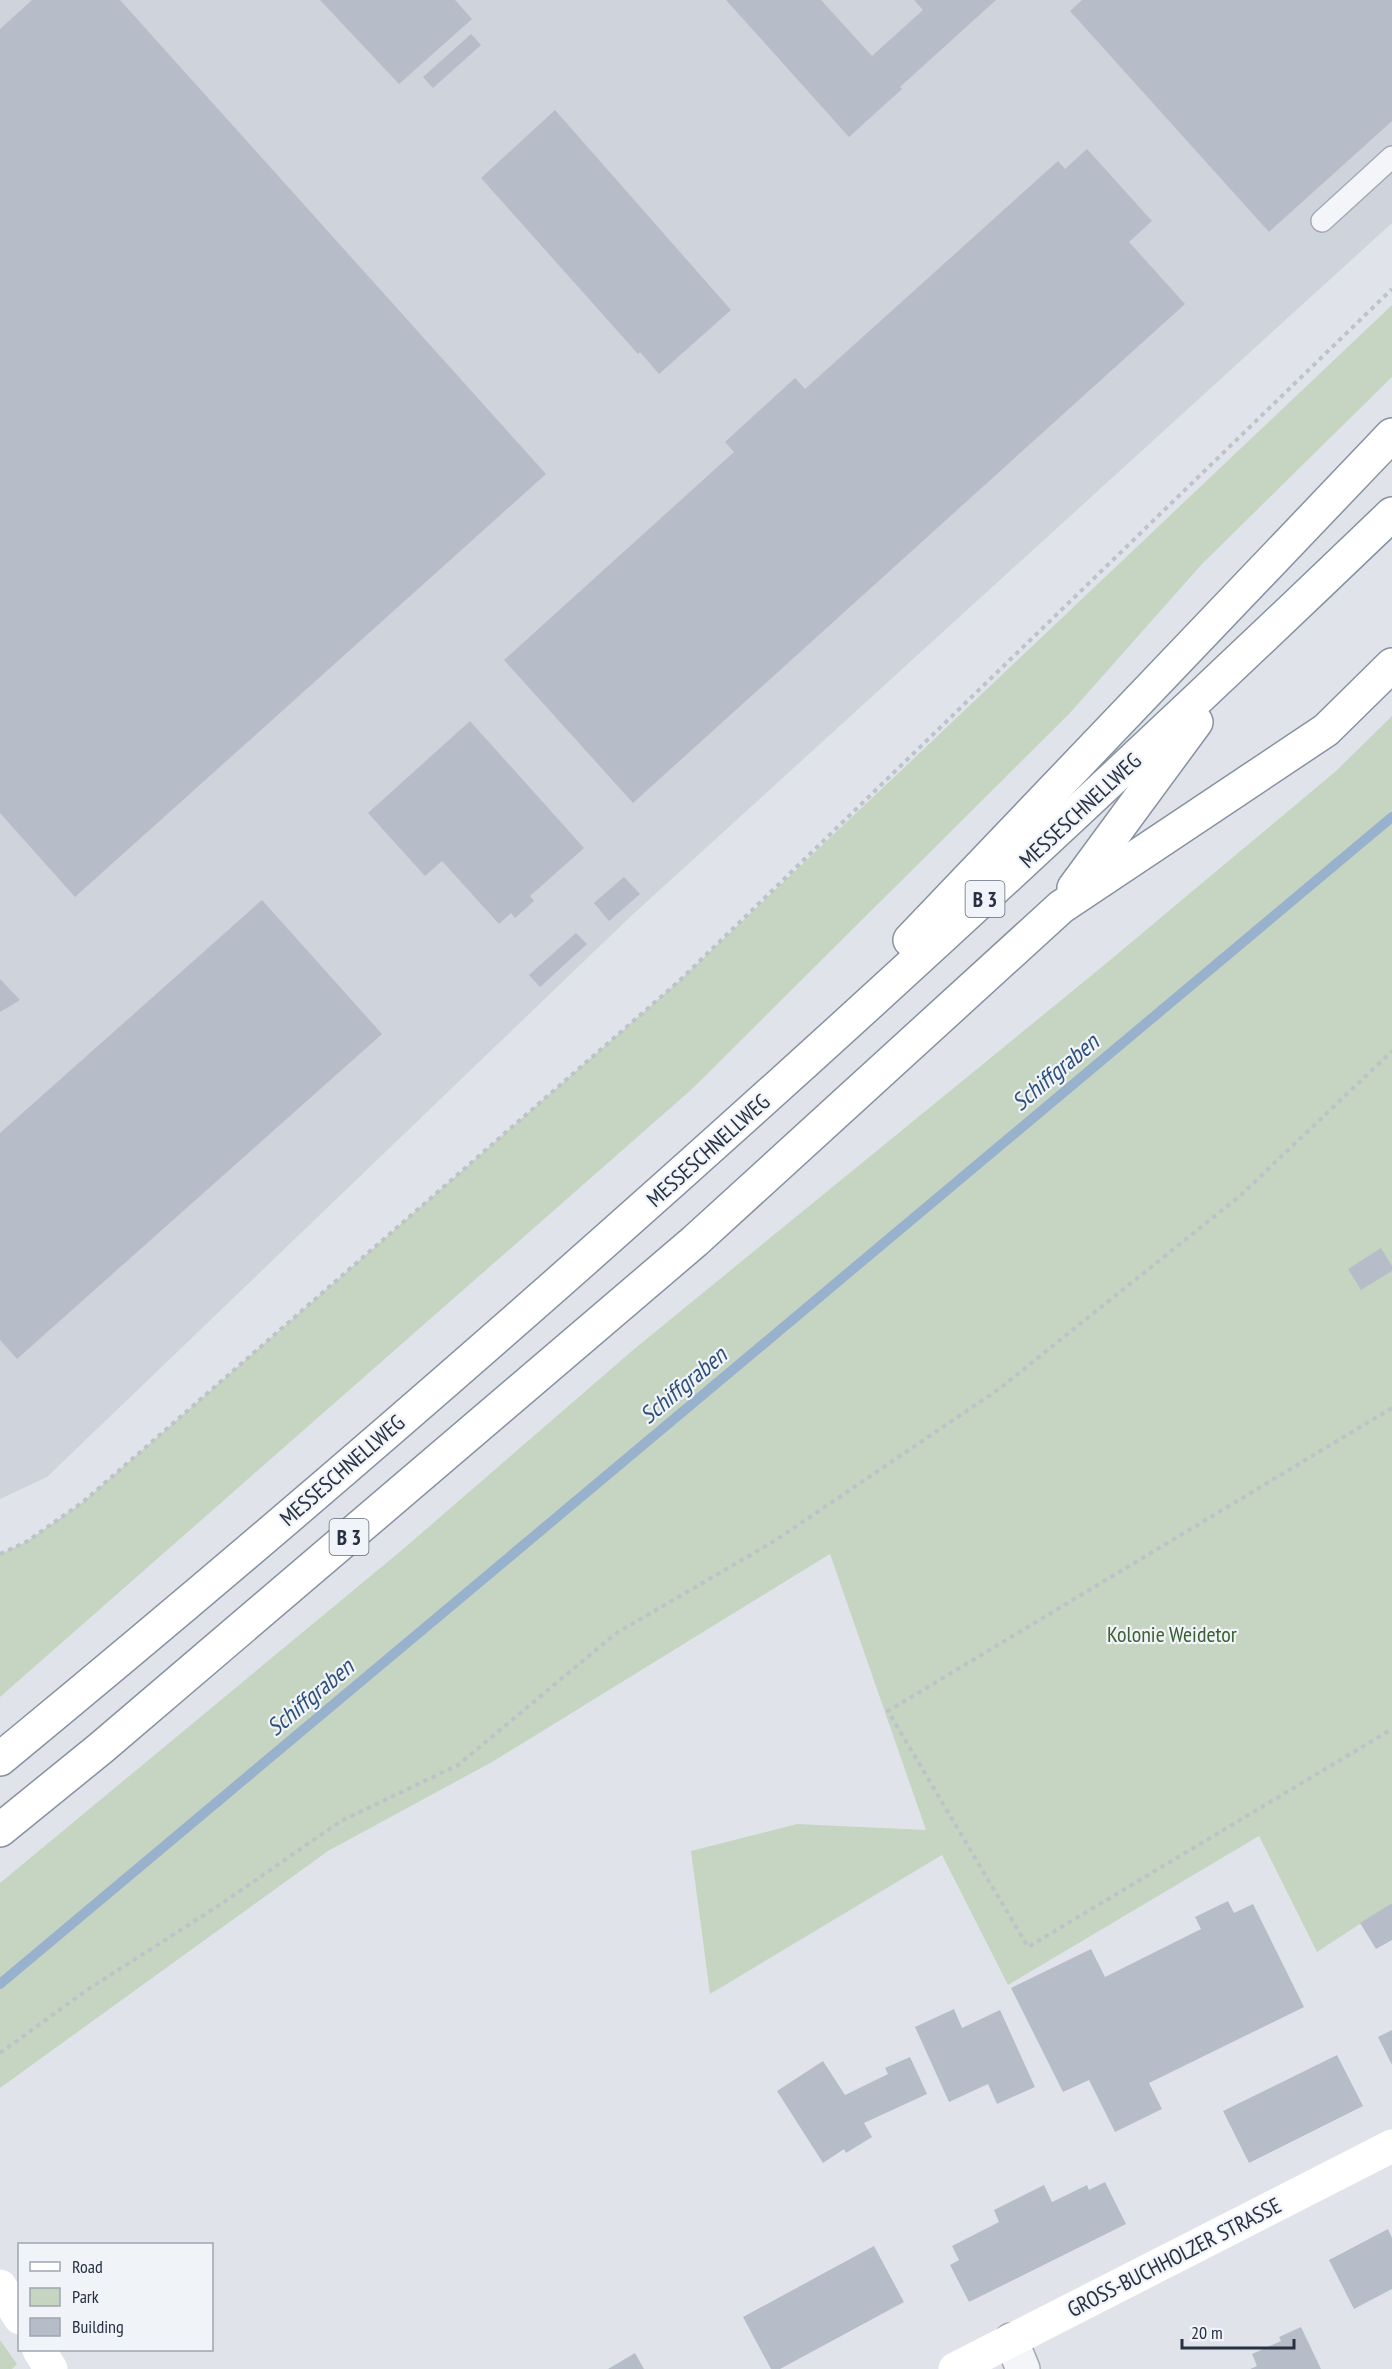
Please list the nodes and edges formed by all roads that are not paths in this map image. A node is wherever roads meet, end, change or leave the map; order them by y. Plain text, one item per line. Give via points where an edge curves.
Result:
1 (1392, 158) edge
2 (1322, 221) dead end
3 (1392, 435) edge
4 (1392, 514) edge
5 (1245, 655) junction
6 (1392, 665) edge
7 (1061, 907) junction
8 (721, 1138) junction
9 (0, 1759) edge
10 (0, 1830) edge
11 (1392, 2146) edge
12 (0, 2286) edge
13 (18, 2315) edge
14 (40, 2351) edge
15 (1017, 2354) edge
16 (51, 2369) edge
17 (956, 2369) edge

1 - 2 lane
3 - 8 main road
4 - 5 main road, MESSESCHNELLWEG / B 3
5 - 7 main road
5 - 8 main road, MESSESCHNELLWEG / B 3
6 - 7 main road via 1326,730
7 - 10 main road, B 3 via 695,1241
8 - 9 main road, MESSESCHNELLWEG / B 3 via 555,1287
11 - 15 main road, GROSS-BUCHHOLZER STRASSE
12 - 13 main road
14 - 16 main road
15 - 17 main road, GROSS-BUCHHOLZER STRASSE

